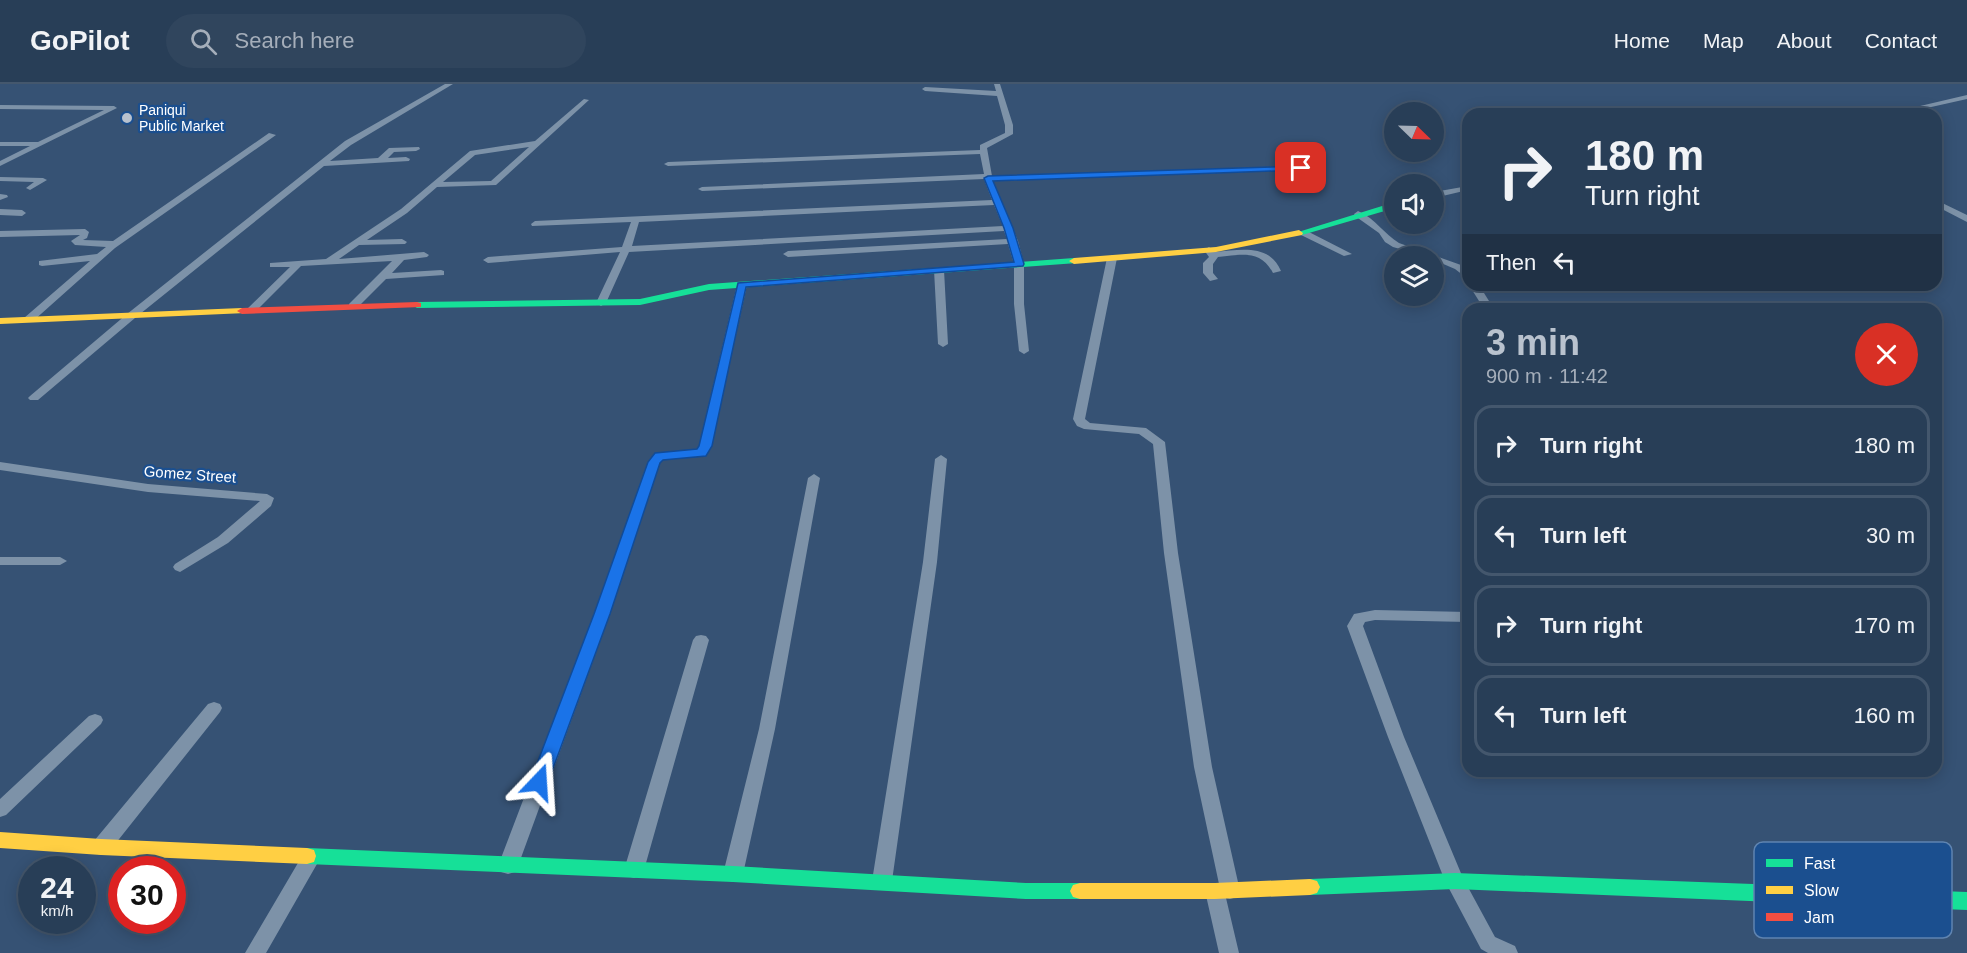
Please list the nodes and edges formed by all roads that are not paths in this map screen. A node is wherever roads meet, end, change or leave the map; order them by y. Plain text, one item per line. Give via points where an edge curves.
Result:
1 (450, 84) edge
2 (997, 84) edge
3 (925, 89) dead end
4 (1000, 94) junction
5 (1967, 97) edge
6 (586, 100) dead end
7 (0, 107) edge
8 (1917, 108) edge
9 (272, 135) dead end
10 (538, 143) junction
11 (0, 144) edge
12 (41, 144) junction
13 (416, 149) dead end
14 (983, 152) junction
15 (406, 159) dead end
16 (380, 161) junction
17 (0, 164) edge
18 (321, 164) junction
19 (668, 164) dead end
20 (1301, 168) dead end
21 (988, 177) junction
22 (0, 178) edge
23 (436, 186) junction
24 (30, 188) dead end
25 (702, 189) dead end
26 (1462, 189) edge
27 (1444, 193) edge
28 (998, 202) junction
29 (1942, 205) edge
30 (1384, 208) edge
31 (0, 212) edge
32 (22, 213) dead end
33 (1358, 214) junction
34 (636, 219) junction
35 (1967, 219) edge
36 (535, 224) dead end
37 (1008, 228) junction
38 (1304, 233) junction
39 (0, 234) edge
40 (402, 242) dead end
41 (1013, 242) junction
42 (360, 243) junction
43 (114, 244) junction
44 (1399, 246) edge
45 (626, 249) junction
46 (1211, 253) junction
47 (789, 254) dead end
48 (1347, 254) dead end
49 (424, 255) dead end
50 (99, 257) junction
51 (401, 258) junction
52 (1112, 258) junction
53 (488, 260) dead end
54 (1444, 261) edge
55 (328, 262) junction
56 (42, 263) dead end
57 (298, 264) junction
58 (1019, 264) junction
59 (273, 265) dead end
60 (939, 270) junction
61 (1462, 271) edge
62 (1276, 272) dead end
63 (441, 273) dead end
64 (383, 276) junction
65 (1214, 279) dead end
66 (742, 285) junction
67 (601, 303) junction
68 (353, 306) junction
69 (250, 310) junction
70 (131, 316) junction
71 (28, 320) junction
72 (0, 321) edge
73 (943, 344) dead end
74 (1024, 351) dead end
75 (34, 398) dead end
76 (941, 459) dead end
77 (0, 466) edge
78 (814, 478) dead end
79 (0, 561) edge
80 (60, 561) dead end
81 (180, 567) dead end
82 (1462, 617) edge
83 (701, 640) dead end
84 (214, 708) dead end
85 (95, 720) dead end
86 (0, 810) edge
87 (0, 840) edge
88 (101, 847) junction
89 (312, 857) junction
90 (508, 866) junction
91 (634, 870) junction
92 (733, 874) junction
93 (882, 881) junction
94 (1455, 881) junction
95 (1223, 891) junction
96 (1754, 893) edge
97 (1952, 901) edge
98 (1967, 902) edge
99 (255, 953) edge
100 (1229, 953) edge
101 (1508, 953) edge

1 - 18 street via 354,139
2 - 4 street
3 - 4 street
4 - 14 street via 1010,134 987,144
5 - 8 street
6 - 10 street
7 - 12 street via 114,108
9 - 43 street
10 - 23 street via 473,153
10 - 23 street via 493,183
11 - 12 street
12 - 17 street
13 - 16 street via 392,150
14 - 19 street
14 - 21 street
15 - 16 street
16 - 18 street
18 - 70 street
20 - 21 street
21 - 25 street
21 - 28 street
22 - 24 street via 43,180
23 - 42 street
26 - 27 street
28 - 34 street
28 - 37 street
29 - 35 street
30 - 33 street
31 - 32 street
33 - 38 street
33 - 44 street
34 - 36 street
34 - 45 street
37 - 41 street
37 - 45 street
38 - 46 street
38 - 48 street
39 - 43 street via 85,232 78,243
40 - 42 street
41 - 47 street
41 - 58 street
42 - 55 street
43 - 50 street
45 - 53 street
45 - 67 street
46 - 52 street
46 - 62 street via 1259,255 1272,261
46 - 65 street via 1214,258 1208,263 1208,273
49 - 51 street
50 - 56 street
50 - 71 street
51 - 55 street
51 - 64 street
52 - 58 street
52 - 95 street via 1079,419 1088,426 1142,431 1159,441 1171,553
54 - 61 street
55 - 57 street
57 - 59 street
57 - 69 street
58 - 60 street
58 - 74 street
60 - 66 street
60 - 73 street
63 - 64 street
64 - 68 street
66 - 67 street via 709,287 640,302
66 - 90 street via 705,446 702,453 659,456 654,462
67 - 68 street
68 - 69 street
69 - 70 street
70 - 71 street
70 - 75 street
71 - 72 street
76 - 93 street via 930,562
77 - 81 street, Gomez Street via 148,488 267,498 234,532
78 - 92 street via 767,729
79 - 80 street
82 - 94 street via 1375,615 1359,618 1355,626
83 - 91 street
84 - 88 street
85 - 86 street
87 - 88 street
88 - 89 street
89 - 90 street
89 - 99 street
90 - 91 street
91 - 92 street
92 - 93 street
93 - 95 street via 1026,891
94 - 95 street
94 - 96 street
94 - 101 street via 1488,943
95 - 100 street
97 - 98 street

